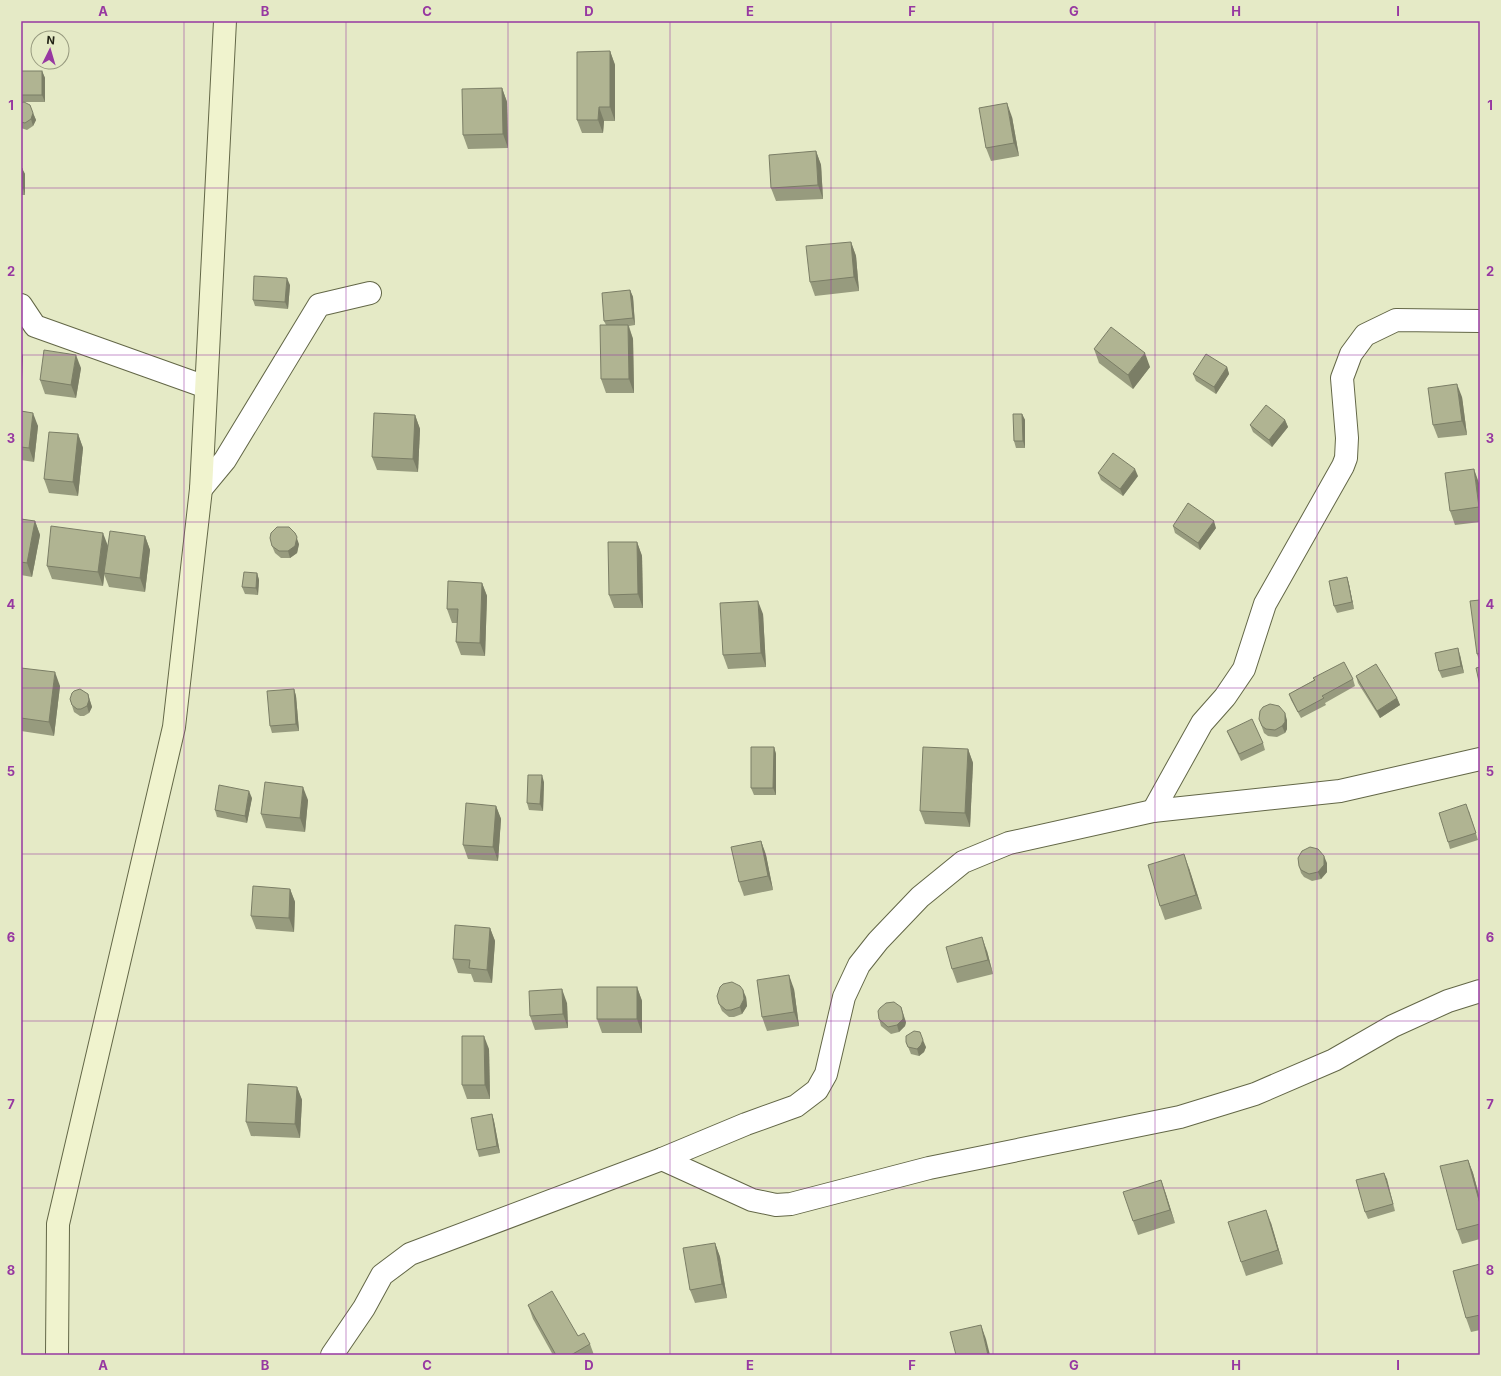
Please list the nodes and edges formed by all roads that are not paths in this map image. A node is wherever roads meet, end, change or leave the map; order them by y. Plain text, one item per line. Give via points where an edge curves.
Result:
1 (225, 21) edge
2 (370, 294) dead end
3 (21, 305) edge
4 (1480, 321) edge
5 (206, 387) junction
6 (201, 489) junction
7 (1480, 759) edge
8 (1153, 811) junction
9 (1480, 991) edge
10 (662, 1159) junction
11 (57, 1355) edge
12 (332, 1355) edge

1 - 5 main road
2 - 6 street via 319,305 226,460
3 - 5 street via 35,326
4 - 8 street via 1396,320 1365,335 1351,354 1342,378 1347,438 1343,466 1265,604 1244,669 1225,697 1202,723
5 - 6 main road
6 - 11 main road via 174,727 58,1224
7 - 8 street via 1340,791
8 - 10 street via 1009,843 963,862 920,897 859,964 844,997 826,1074 818,1090 796,1106
9 - 10 street via 1448,1001 1393,1026 1334,1060 1255,1094 1180,1117 928,1168 791,1204 776,1205 752,1200
10 - 12 street via 410,1254 382,1275 364,1308

